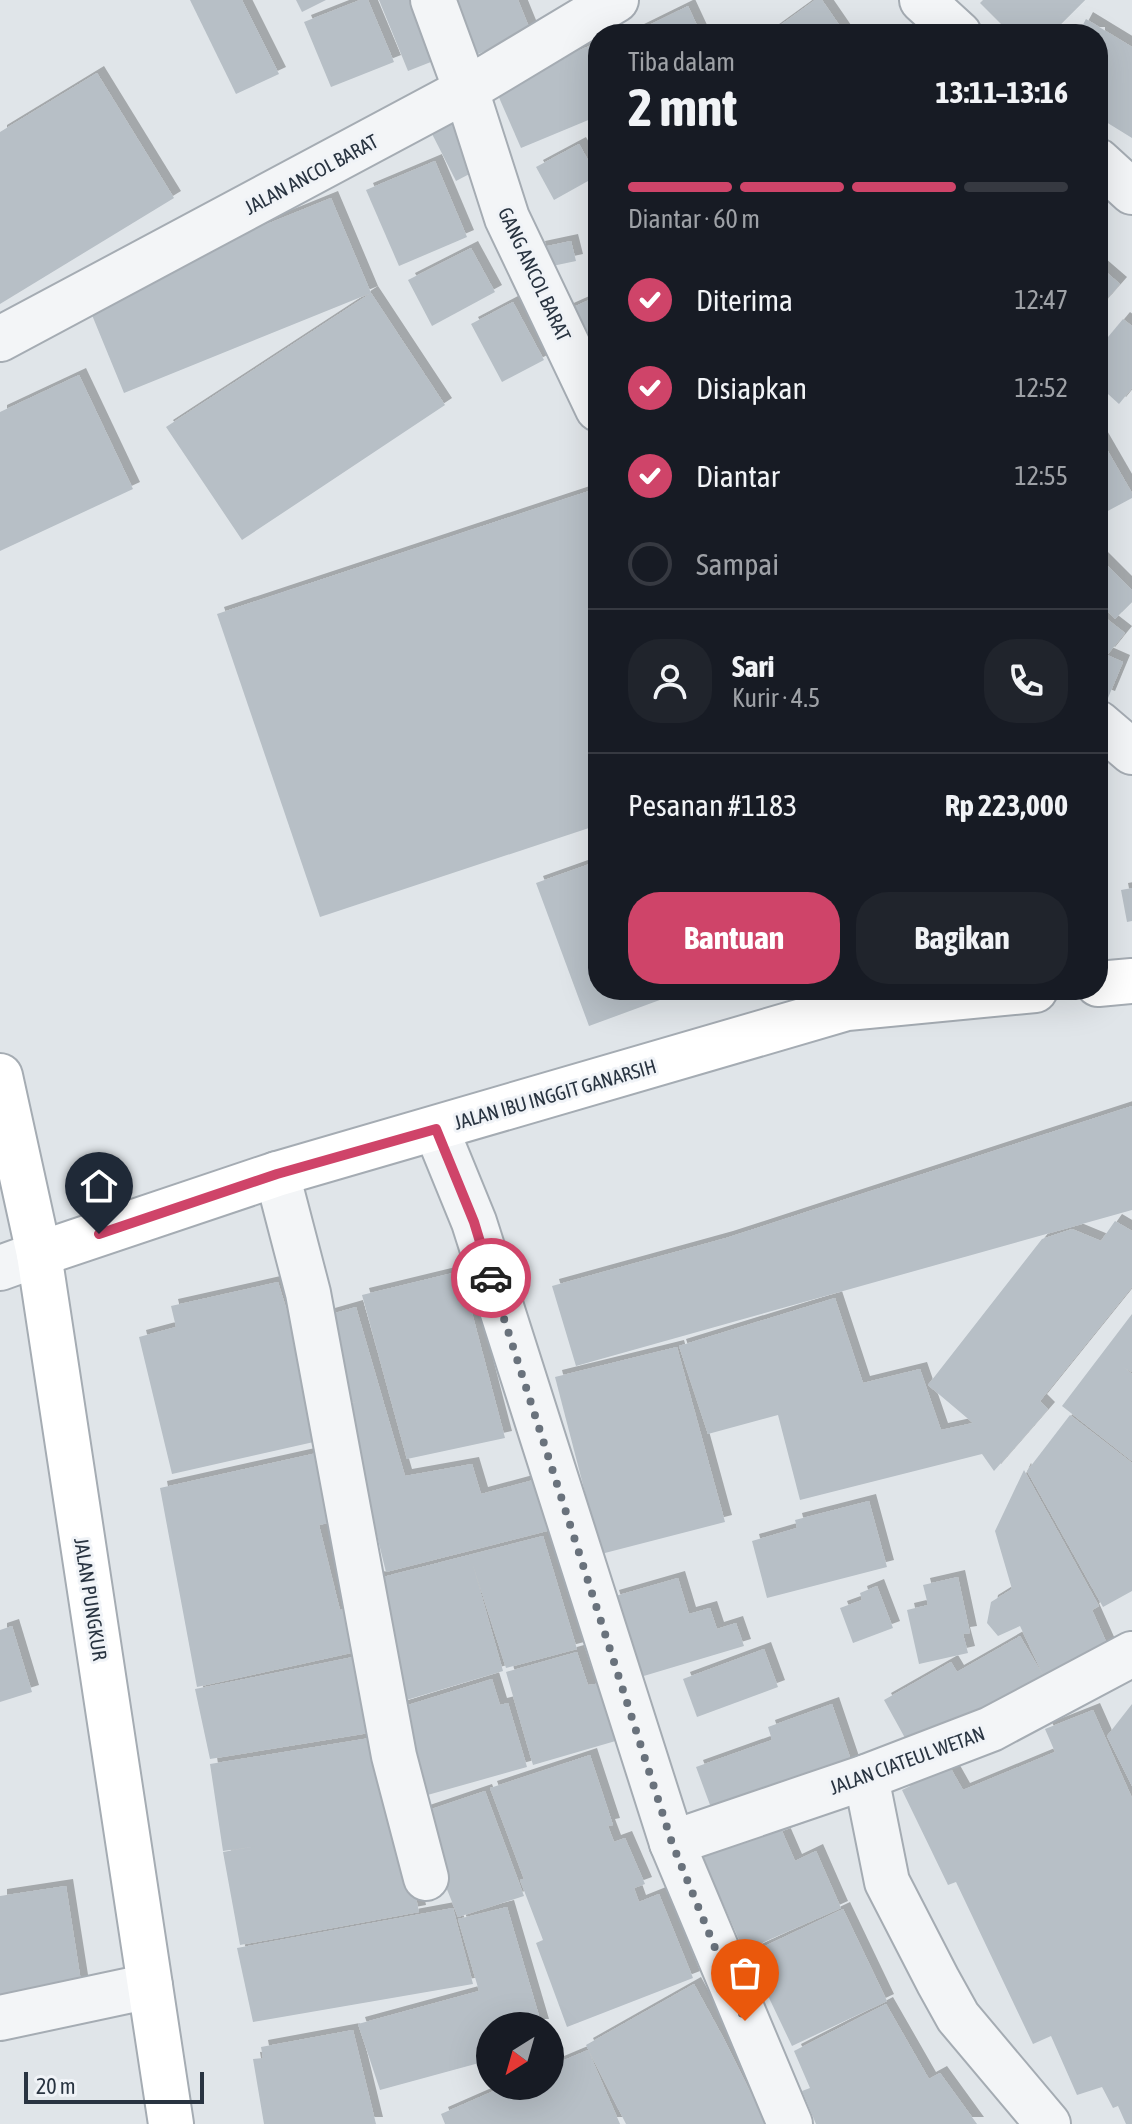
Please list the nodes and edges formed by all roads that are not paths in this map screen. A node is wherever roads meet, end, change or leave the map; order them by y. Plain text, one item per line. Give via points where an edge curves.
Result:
1 (433, 0) edge
2 (616, 0) edge
3 (922, 0) edge
4 (948, 24) edge
5 (466, 90) junction
6 (1108, 170) edge
7 (1132, 192) edge
8 (0, 339) edge
9 (588, 388) edge
10 (1108, 732) edge
11 (1132, 752) edge
12 (1132, 981) edge
13 (1108, 983) edge
14 (931, 1000) edge
15 (0, 1076) edge
16 (436, 1129) junction
17 (277, 1174) junction
18 (20, 1261) edge
19 (1132, 1654) edge
20 (866, 1777) junction
21 (672, 1843) junction
22 (426, 1878) dead end
23 (150, 1986) junction
24 (0, 2018) edge
25 (171, 2124) edge
26 (790, 2124) edge
27 (1048, 2124) edge

1 - 5 street, GANG ANCOL BARAT
2 - 5 street, JALAN ANCOL BARAT
3 - 4 street
5 - 8 street, JALAN ANCOL BARAT
5 - 9 street, GANG ANCOL BARAT via 507,218
6 - 7 street
10 - 11 street
12 - 13 main road
14 - 16 main road, JALAN IBU INGGIT GANARSIH via 847,1008
15 - 18 main road, JALAN PUNGKUR
16 - 17 main road, JALAN IBU INGGIT GANARSIH
16 - 21 street via 474,1222
17 - 18 main road, JALAN IBU INGGIT GANARSIH
17 - 22 street via 308,1293 394,1756
18 - 23 main road, JALAN PUNGKUR
19 - 20 street, JALAN CIATEUL WETAN via 991,1729
20 - 21 street, JALAN CIATEUL WETAN
20 - 27 street via 887,1882 938,1981 958,2017
21 - 26 street
23 - 24 street
23 - 25 main road, JALAN PUNGKUR

